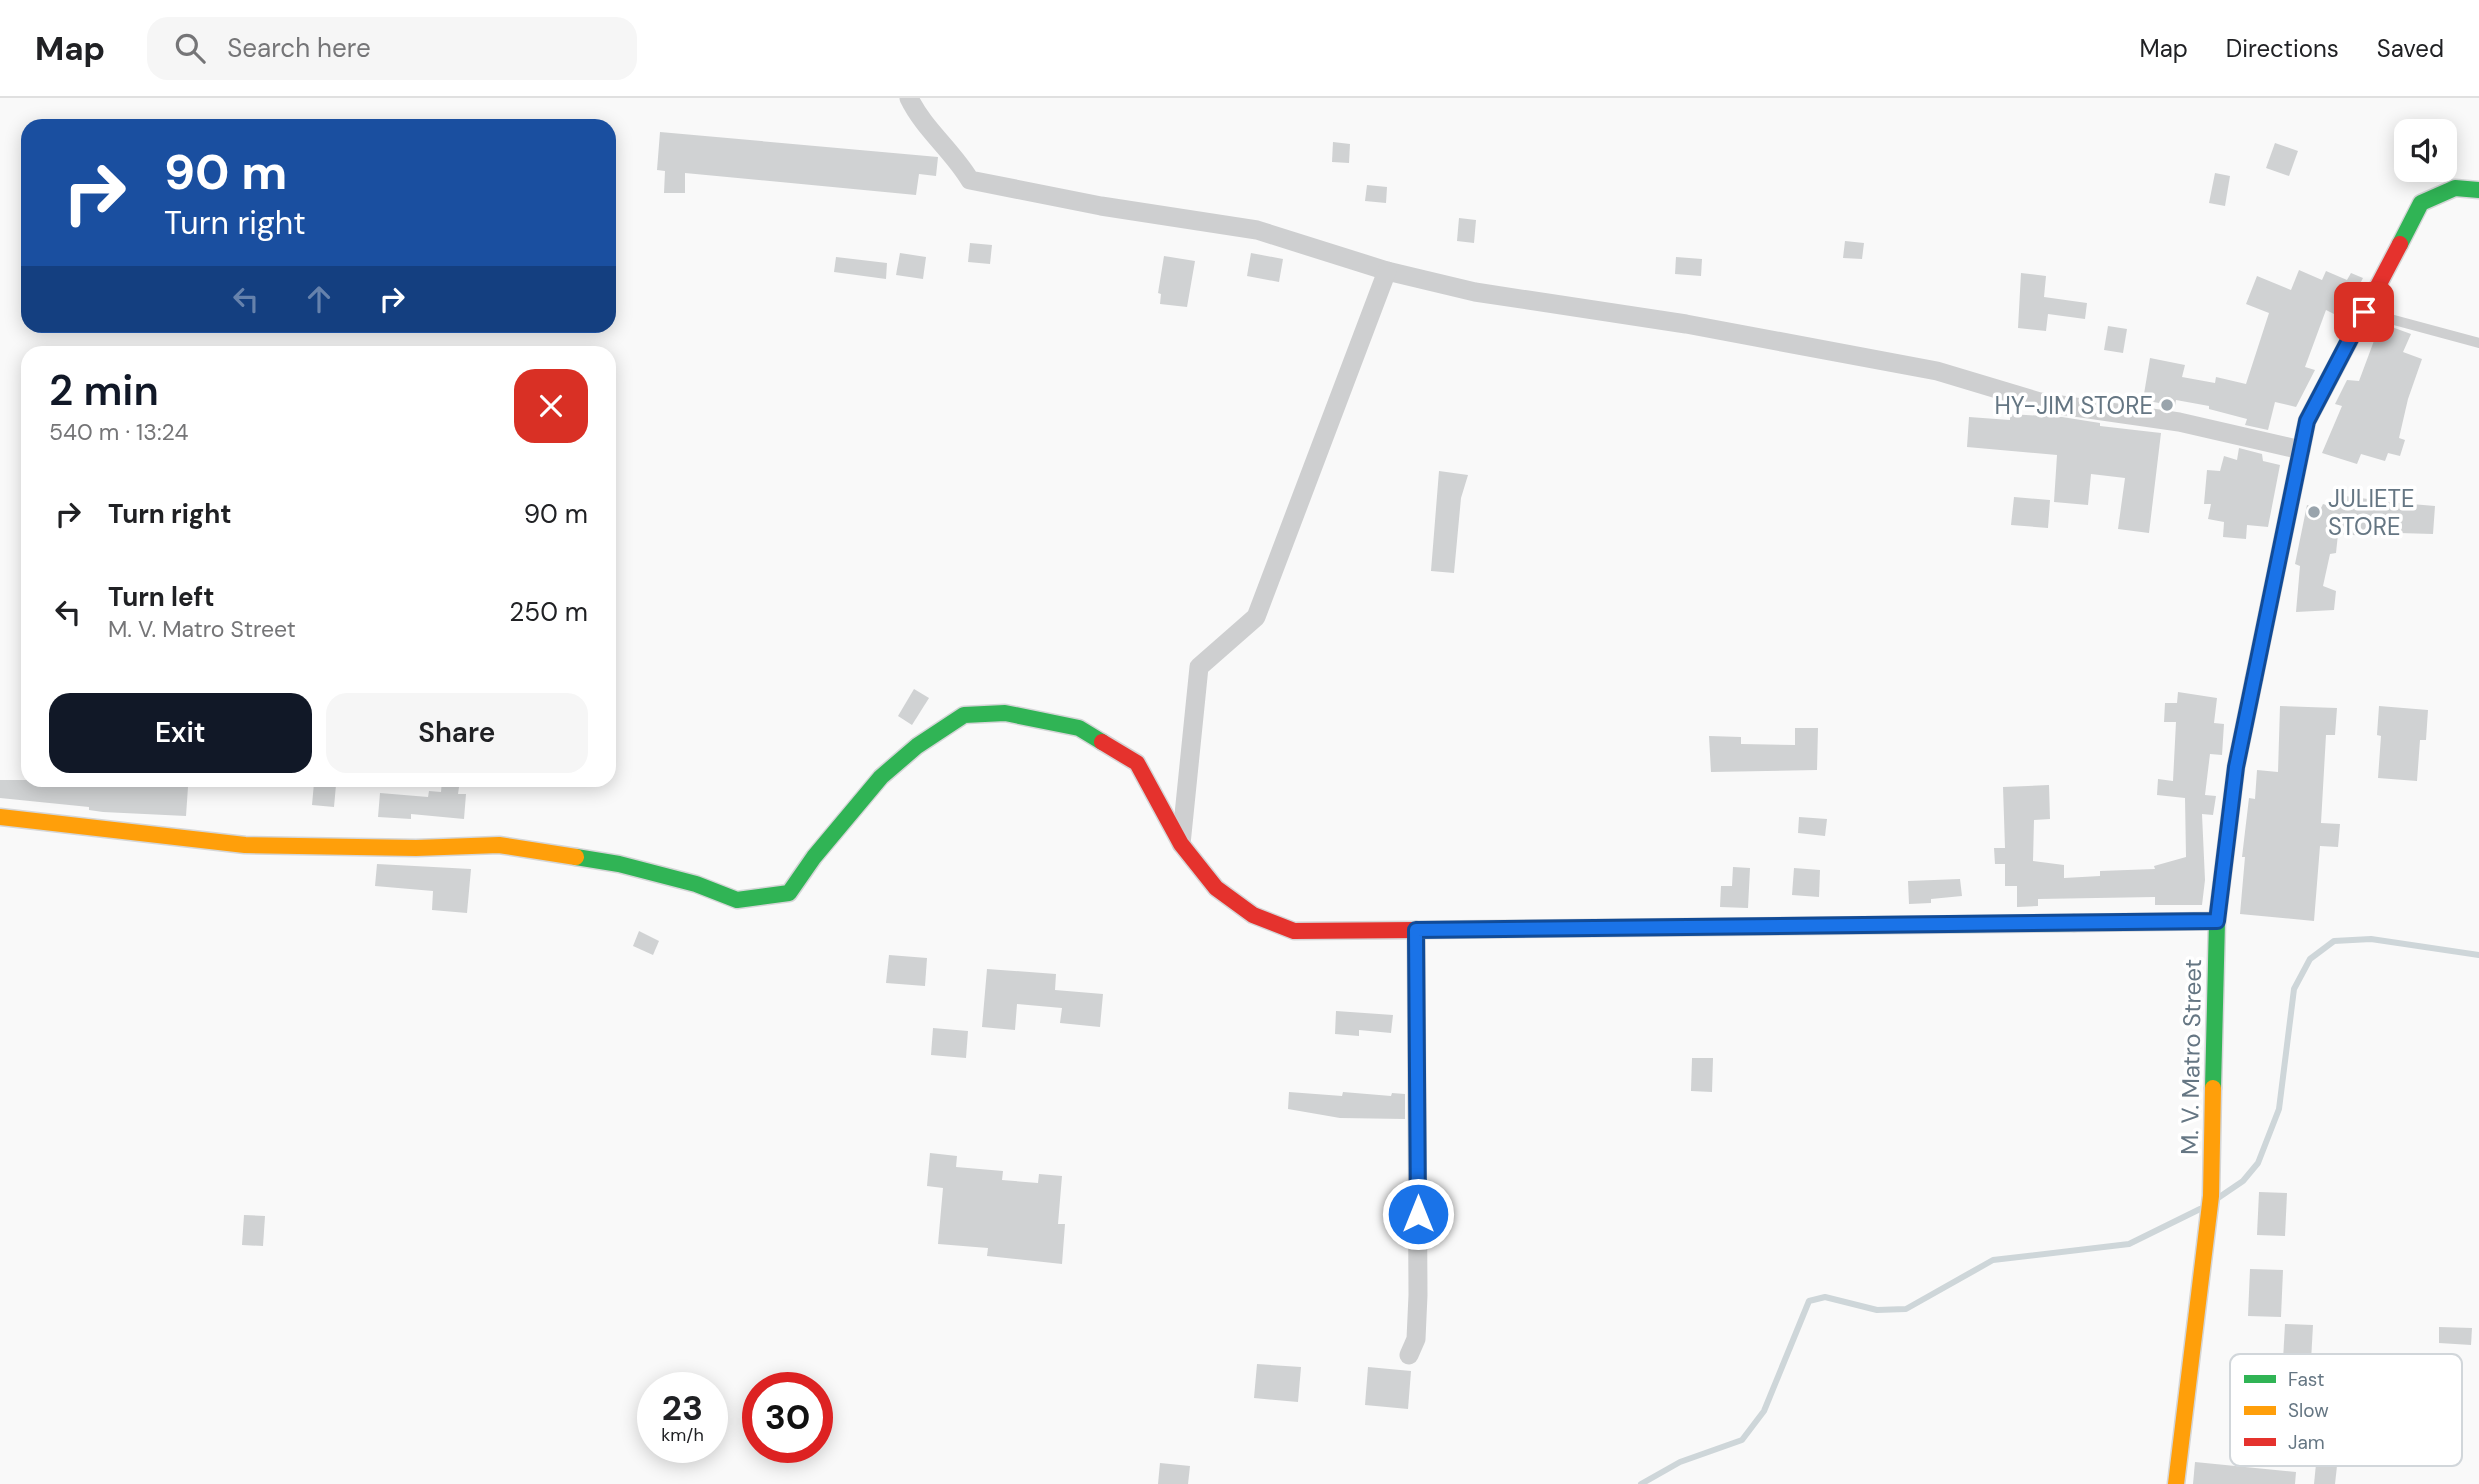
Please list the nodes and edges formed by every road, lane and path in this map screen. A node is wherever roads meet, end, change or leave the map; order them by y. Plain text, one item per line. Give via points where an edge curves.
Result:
1 (909, 98) edge
2 (2479, 190) edge
3 (1387, 271) junction
4 (2364, 312) junction
5 (2479, 343) edge
6 (2301, 450) junction
7 (0, 817) edge
8 (1181, 844) junction
9 (2217, 921) junction
10 (1416, 930) junction
11 (1409, 1354) dead end
12 (2176, 1484) edge

1 - 3 street via 920,121 954,154 970,180 1257,230
2 - 4 street, M. V. Matro Street via 2455,188 2421,202
3 - 6 street via 1475,292 1686,324 1937,371 2040,402 2179,422
3 - 8 street via 1256,617 1199,667
4 - 5 lane
4 - 6 street, M. V. Matro Street via 2307,421
6 - 9 street, M. V. Matro Street via 2236,767
7 - 8 street via 244,845 499,845 619,864 737,900 789,893 881,776 917,746 964,715 1005,713 1079,728 1137,763
8 - 10 street via 1216,888 1253,915 1294,931
9 - 10 street
9 - 12 street, M. V. Matro Street via 2211,1196
10 - 11 street via 1418,1295 1416,1339

